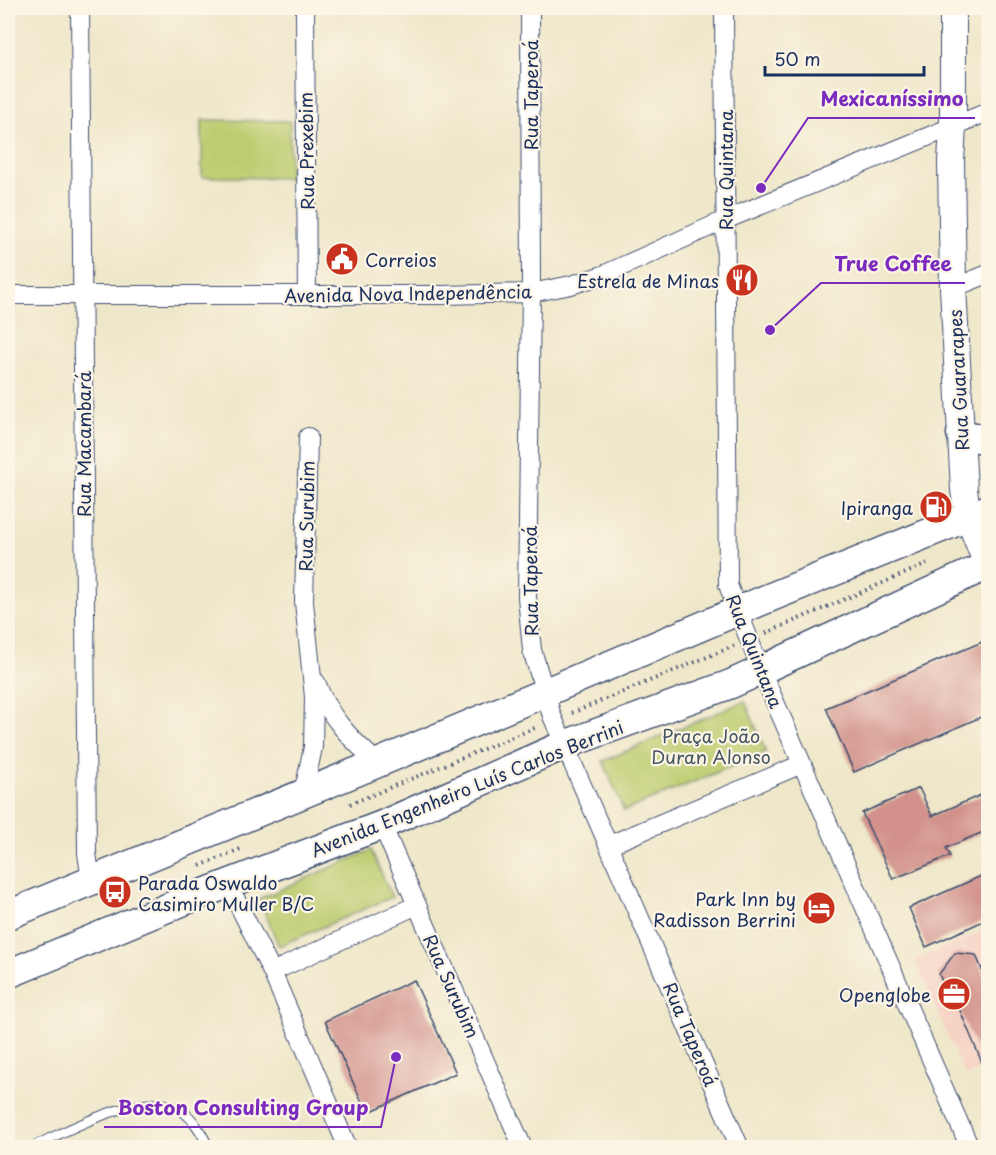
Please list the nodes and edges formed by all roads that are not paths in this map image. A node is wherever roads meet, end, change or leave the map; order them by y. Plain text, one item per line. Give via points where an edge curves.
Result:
1 (80, 8) edge
2 (305, 8) edge
3 (530, 8) edge
4 (724, 8) edge
5 (953, 8) edge
6 (988, 112) edge
7 (953, 127) junction
8 (725, 220) junction
9 (988, 274) edge
10 (953, 288) junction
11 (531, 293) junction
12 (82, 294) junction
13 (8, 295) edge
14 (307, 295) junction
15 (961, 434) junction
16 (308, 437) dead end
17 (988, 440) edge
18 (978, 513) edge
19 (988, 566) edge
20 (736, 612) junction
21 (312, 666) junction
22 (761, 670) junction
23 (545, 691) junction
24 (559, 733) junction
25 (378, 763) junction
26 (802, 764) junction
27 (299, 796) junction
28 (382, 825) junction
29 (609, 845) junction
30 (91, 881) junction
31 (228, 884) junction
32 (417, 905) junction
33 (8, 915) edge
34 (272, 972) junction
35 (8, 974) edge
36 (30, 1148) edge
37 (209, 1148) edge
38 (348, 1148) edge
39 (523, 1148) edge
40 (740, 1148) edge
41 (970, 1148) edge

1 - 12 street, Rua Macambará
2 - 14 street, Rua Prexebim
3 - 11 street, Rua Taperoá
4 - 8 street, Rua Quintana
5 - 7 street, Rua Guararapes
6 - 7 street, Avenida Nova Independência
7 - 8 street, Avenida Nova Independência
7 - 10 street, Rua Guararapes
8 - 11 street, Avenida Nova Independência via 603,275
8 - 20 street, Rua Quintana via 728,585
9 - 10 street
10 - 15 street, Rua Guararapes
11 - 14 street, Avenida Nova Independência
11 - 23 street, Rua Taperoá via 527,597 532,650
12 - 13 street, Avenida Nova Independência
12 - 14 street, Avenida Nova Independência
12 - 30 street, Rua Macambará via 87,853
15 - 17 main road
15 - 18 street, Rua Guararapes
16 - 21 street, Rua Surubim via 304,602
18 - 19 street, Rua Guararapes
18 - 20 main road
19 - 22 main road, Avenida Engenheiro Luís Carlos Berrini
20 - 22 street, Rua Quintana
20 - 23 main road
21 - 25 street, Rua Surubim via 336,721
21 - 27 street, Rua Surubim via 313,747
22 - 24 main road, Avenida Engenheiro Luís Carlos Berrini via 731,684
22 - 26 street, Rua Quintana
23 - 24 street, Rua Taperoá
23 - 25 main road
24 - 28 main road, Avenida Engenheiro Luís Carlos Berrini
24 - 29 street, Rua Taperoá
25 - 27 main road
26 - 29 street
26 - 41 street, Rua Quintana
27 - 30 main road
28 - 31 main road, Avenida Engenheiro Luís Carlos Berrini
28 - 32 street, Rua Surubim
29 - 40 street, Rua Taperoá
30 - 33 main road
31 - 34 street
31 - 35 main road, Avenida Engenheiro Luís Carlos Berrini
32 - 34 street
32 - 39 street, Rua Surubim
34 - 38 street
36 - 37 lane via 120,1109 146,1103 181,1110 199,1129

